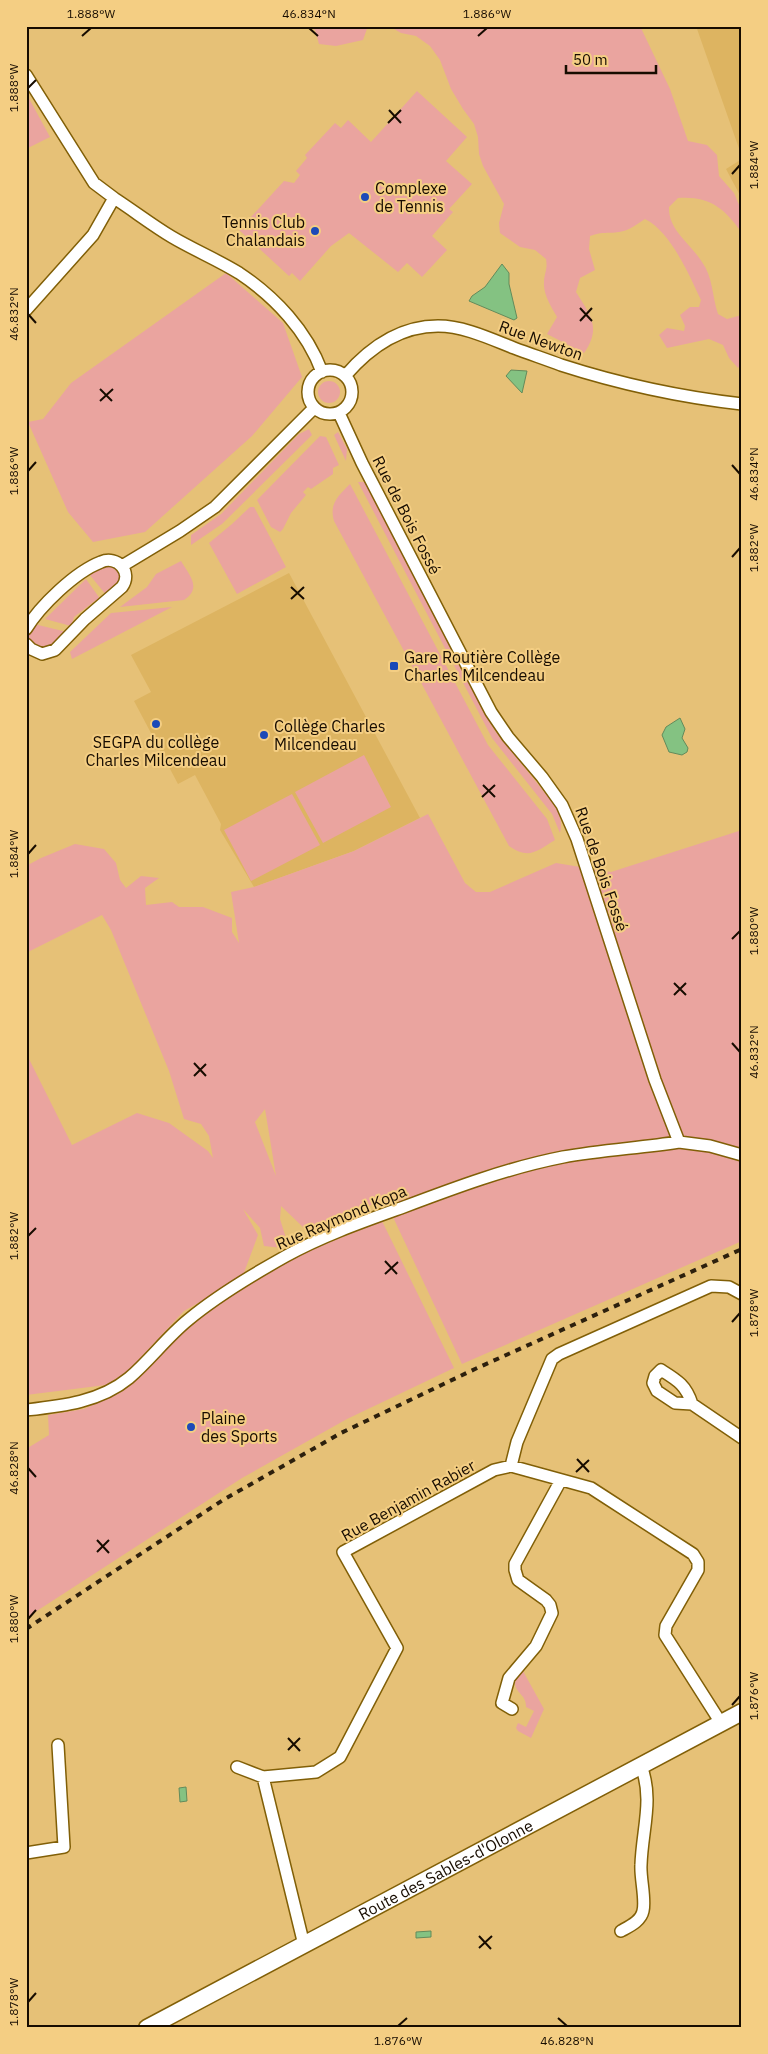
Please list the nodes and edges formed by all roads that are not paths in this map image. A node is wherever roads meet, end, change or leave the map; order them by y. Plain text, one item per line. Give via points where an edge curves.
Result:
1 (26, 75) edge
2 (114, 198) junction
3 (26, 310) edge
4 (322, 372) junction
5 (344, 376) junction
6 (742, 404) edge
7 (314, 408) junction
8 (339, 413) junction
9 (122, 566) junction
10 (26, 629) edge
11 (26, 644) edge
12 (679, 1142) junction
13 (742, 1155) edge
14 (742, 1294) edge
15 (692, 1404) dead end
16 (26, 1410) edge
17 (742, 1438) edge
18 (511, 1466) junction
19 (562, 1480) junction
20 (512, 1708) dead end
21 (742, 1712) edge
22 (721, 1724) junction
23 (58, 1745) dead end
24 (641, 1766) junction
25 (237, 1768) dead end
26 (263, 1777) junction
27 (26, 1853) edge
28 (621, 1931) dead end
29 (304, 1945) junction
30 (148, 2028) edge

1 - 2 street via 94,183
2 - 3 street via 93,236
2 - 4 street via 172,237 239,273 261,290 295,324
4 - 5 street via 330,370
4 - 7 street via 310,383 308,392
5 - 6 street, Rue Newton via 366,352 390,338 439,326 472,332 610,381
5 - 8 street via 350,383 351,400
7 - 8 street via 322,413
7 - 9 street via 216,507
8 - 12 street, Rue de Bois Fossé via 491,712 562,805 577,839 655,1080
9 - 10 street via 107,560 91,567 59,591
9 - 11 street via 127,576 122,587 54,650 42,654
12 - 13 street
12 - 16 street, Rue Raymond Kopa via 532,1164 464,1184 375,1218 287,1255 208,1304 119,1385 83,1401
14 - 18 street via 729,1287 712,1286 552,1359 517,1442
15 - 17 street
18 - 19 street
18 - 26 street, Rue Benjamin Rabier via 494,1470 343,1552 397,1648 340,1758 316,1772
19 - 20 street via 516,1564 518,1580 546,1600 552,1613 536,1646 508,1678 502,1703
19 - 22 street via 591,1488 693,1554 698,1570 666,1626 665,1635
21 - 22 main road, Route des Sables-d'Olonne
22 - 24 main road, Route des Sables-d'Olonne
23 - 27 street via 64,1847
24 - 28 street via 647,1783 648,1805 641,1865 644,1911 636,1923
24 - 29 main road, Route des Sables-d'Olonne
25 - 26 street
26 - 29 street
29 - 30 main road, Route des Sables-d'Olonne

